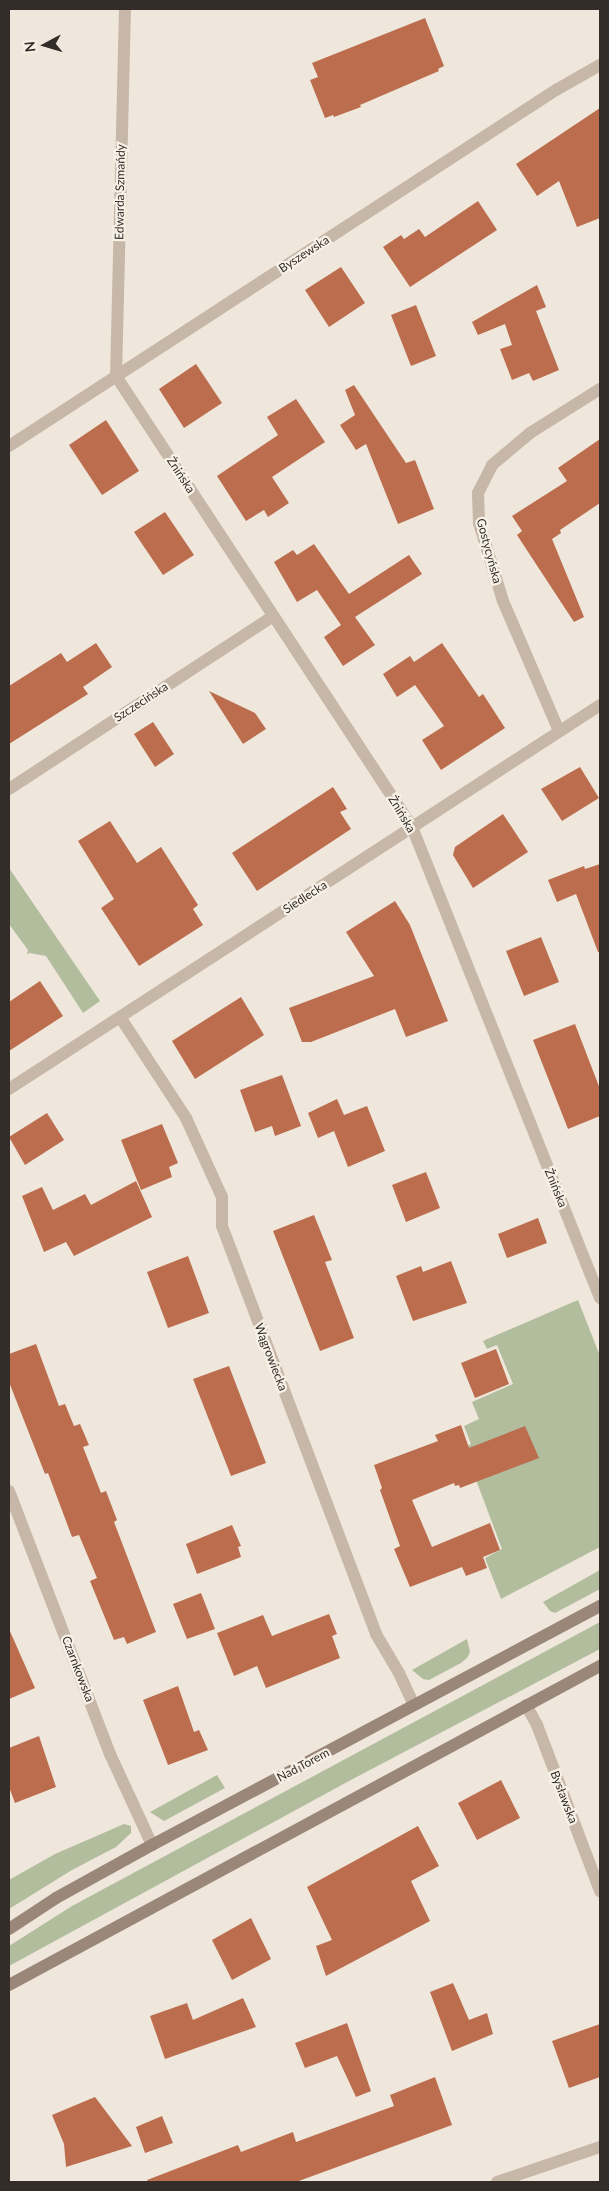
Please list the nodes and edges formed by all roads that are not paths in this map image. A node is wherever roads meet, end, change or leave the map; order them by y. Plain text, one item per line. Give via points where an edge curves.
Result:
1 (125, 9) edge
2 (600, 65) edge
3 (116, 376) junction
4 (600, 389) edge
5 (9, 446) edge
6 (273, 616) junction
7 (600, 705) edge
8 (559, 731) junction
9 (9, 789) edge
10 (412, 827) junction
11 (120, 1017) junction
12 (9, 1089) edge
13 (600, 1298) edge
14 (9, 1491) edge
15 (600, 1606) edge
16 (600, 1666) edge
17 (526, 1704) junction
18 (414, 1705) junction
19 (152, 1845) junction
20 (600, 1891) edge
21 (9, 1929) edge
22 (9, 1985) edge
23 (600, 2147) edge
24 (497, 2182) edge

1 - 3 street, Edwarda Szmańdy
2 - 3 street, Byszewska via 547,95
3 - 5 street, Byszewska
3 - 6 street, Żnińska
4 - 8 street, Gostycyńska via 530,433 492,465 478,493 478,523 503,601
6 - 9 street, Szczecińska
6 - 10 street, Żnińska
7 - 8 street, Siedlecka
8 - 10 street, Siedlecka
10 - 11 street, Siedlecka
10 - 13 street, Żnińska
11 - 12 street, Siedlecka
11 - 18 street, Wągrowiecka via 186,1118 222,1197 222,1226 355,1579 376,1634
14 - 19 street, Czarnkowska via 110,1754
15 - 18 main road, Nad Torem
16 - 17 main road
17 - 20 street, Bysławska
17 - 22 main road
18 - 19 main road, Nad Torem
19 - 21 main road, Nad Torem via 56,1898
23 - 24 street

